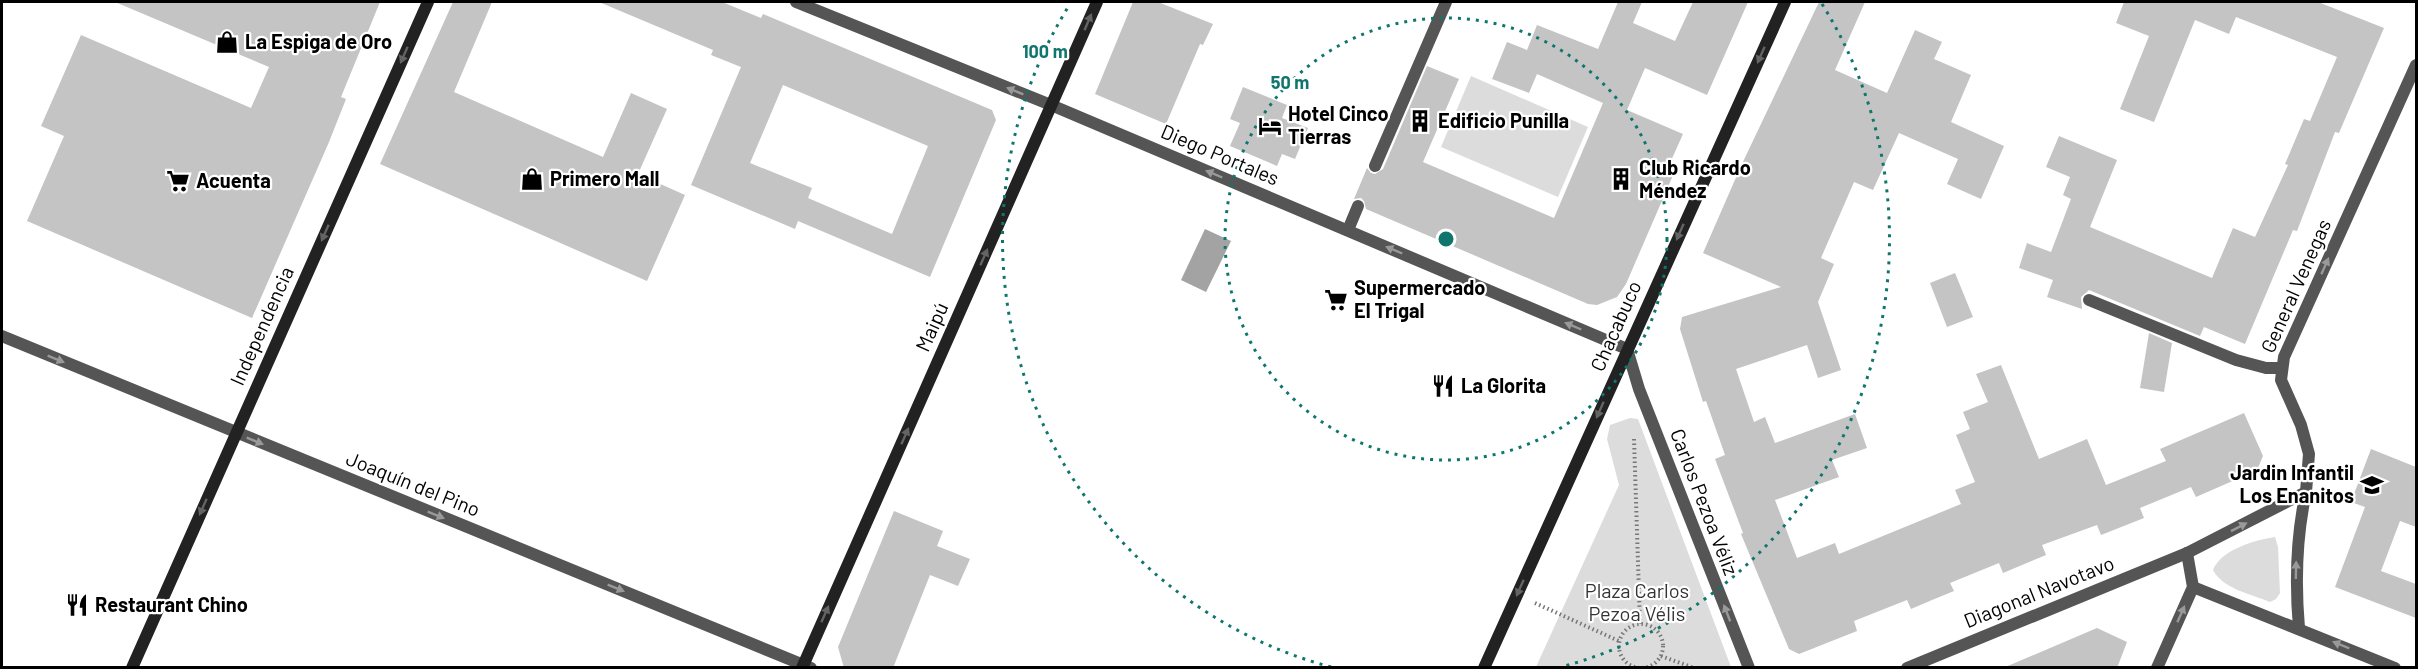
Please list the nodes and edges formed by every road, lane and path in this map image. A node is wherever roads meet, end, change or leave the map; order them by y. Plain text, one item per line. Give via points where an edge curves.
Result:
1 (428, 2) edge
2 (796, 2) edge
3 (1097, 2) edge
4 (1446, 2) edge
5 (1785, 2) edge
6 (2416, 65) edge
7 (1051, 105) junction
8 (1375, 166) dead end
9 (1358, 206) dead end
10 (1348, 230) junction
11 (2089, 300) dead end
12 (2, 336) edge
13 (1627, 349) junction
14 (2281, 368) junction
15 (236, 433) junction
16 (1634, 438) dead end
17 (2306, 492) junction
18 (2187, 553) junction
19 (2193, 587) junction
20 (1517, 595) junction
21 (1640, 624) junction
22 (2299, 628) junction
23 (1619, 641) junction
24 (1660, 656) junction
25 (805, 666) edge
26 (132, 668) edge
27 (1484, 668) edge
28 (1694, 668) edge
29 (1749, 668) edge
30 (1906, 668) edge
31 (2157, 668) edge
32 (2395, 668) edge

1 -> 15 street, Independencia
7 -> 2 street, Diego Portales
7 -> 3 street, Maipú
4 - 8 street
5 -> 13 street, Chacabuco
14 -> 6 street, General Venegas
10 -> 7 street, Diego Portales
25 -> 7 street, Maipú
9 - 10 street
13 -> 10 street, Diego Portales
11 - 14 street via 2236,360
12 -> 15 street, Joaquín del Pino
13 -> 20 street, Chacabuco
29 -> 13 street, Carlos Pezoa Véliz
14 - 17 street, General Venegas via 2281,380 2309,454
15 -> 25 street, Joaquín del Pino
15 -> 26 street, Independencia
16 - 21 path
18 -> 17 street
22 -> 17 street, General Venegas via 2296,563
18 - 19 street
18 - 30 street, Diagonal Navotavo
19 - 22 street
31 -> 19 street
20 - 23 path
20 - 27 street, Chacabuco
21 - 23 path via 1625,630
21 - 24 path via 1660,635
32 -> 22 street
23 - 24 path via 1621,655 1631,665 1651,666
24 - 28 path

